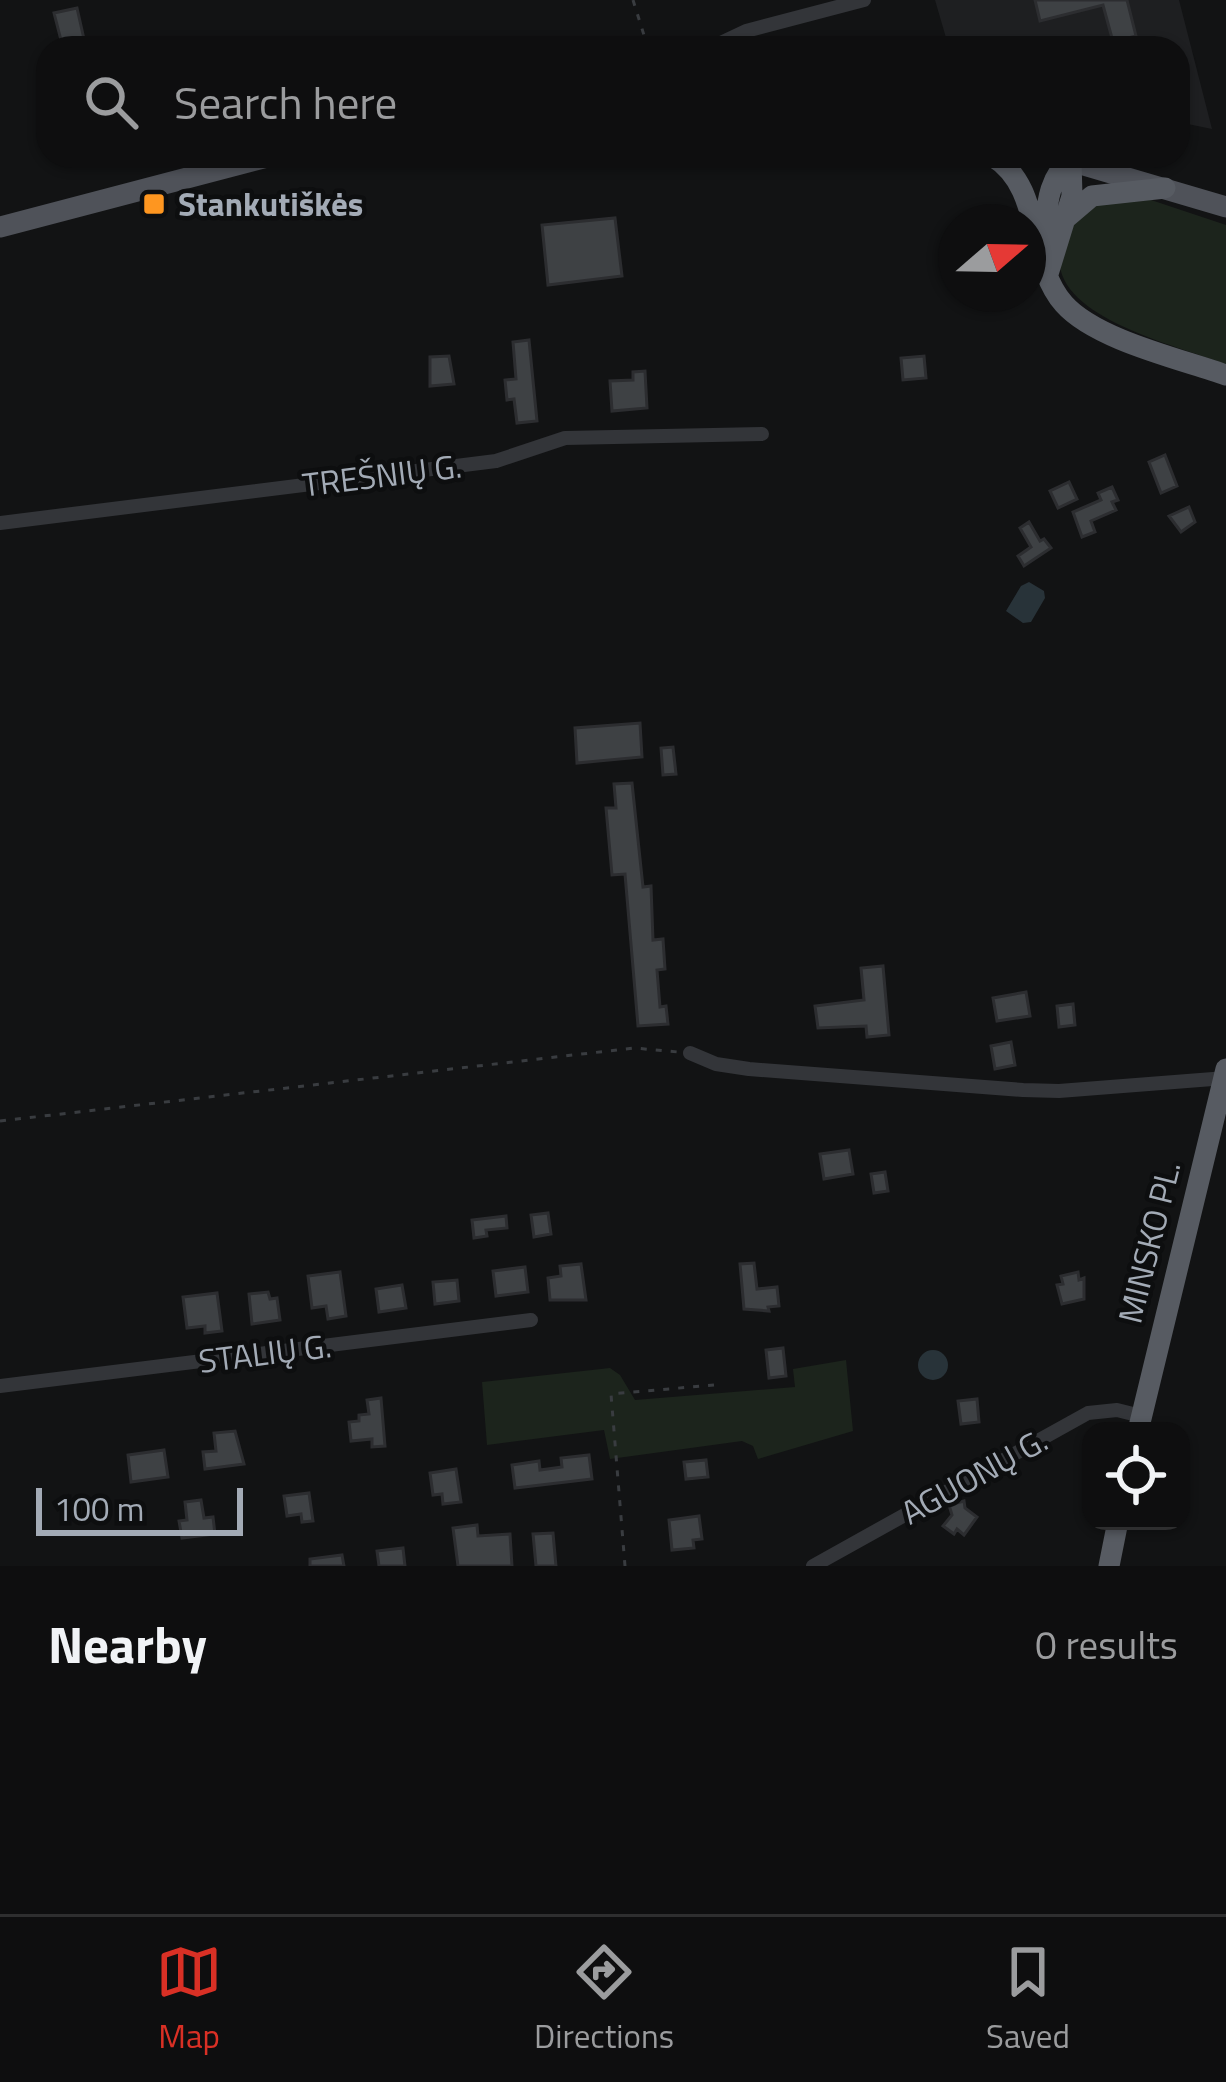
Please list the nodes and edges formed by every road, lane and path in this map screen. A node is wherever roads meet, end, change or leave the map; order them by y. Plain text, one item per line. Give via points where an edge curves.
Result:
1 (633, 0) edge
2 (864, 0) edge
3 (644, 36) edge
4 (737, 36) edge
5 (225, 168) edge
6 (1008, 168) edge
7 (1059, 168) edge
8 (1067, 168) edge
9 (1096, 168) edge
10 (1165, 188) junction
11 (1027, 204) edge
12 (1226, 207) edge
13 (1065, 219) junction
14 (0, 227) edge
15 (1046, 243) edge
16 (1046, 259) edge
17 (1046, 267) edge
18 (1226, 375) edge
19 (761, 434) dead end
20 (0, 523) edge
21 (690, 1053) joint
22 (1225, 1075) edge
23 (0, 1121) edge
24 (531, 1320) dead end
25 (714, 1385) dead end
26 (0, 1386) edge
27 (1136, 1422) edge
28 (1139, 1422) edge
29 (1116, 1530) edge
30 (625, 1566) edge
31 (813, 1566) edge
32 (1109, 1566) edge

1 - 3 path
2 - 4 street
5 - 14 main road
6 - 11 highway
7 - 15 highway
8 - 13 highway via 1074,183
9 - 10 main road
10 - 12 main road
10 - 13 highway via 1092,196
13 - 16 highway
17 - 18 highway via 1065,305 1091,324
19 - 20 street, TREŠNIŲ G. via 565,438 496,461
21 - 22 street via 749,1069 1023,1090
21 - 23 path via 634,1048
22 - 28 highway, MINSKO PL.
24 - 26 street, STALIŲ G.
25 - 30 path via 611,1394
27 - 31 street, AGUONŲ G. via 1117,1410 1088,1413
29 - 32 highway

